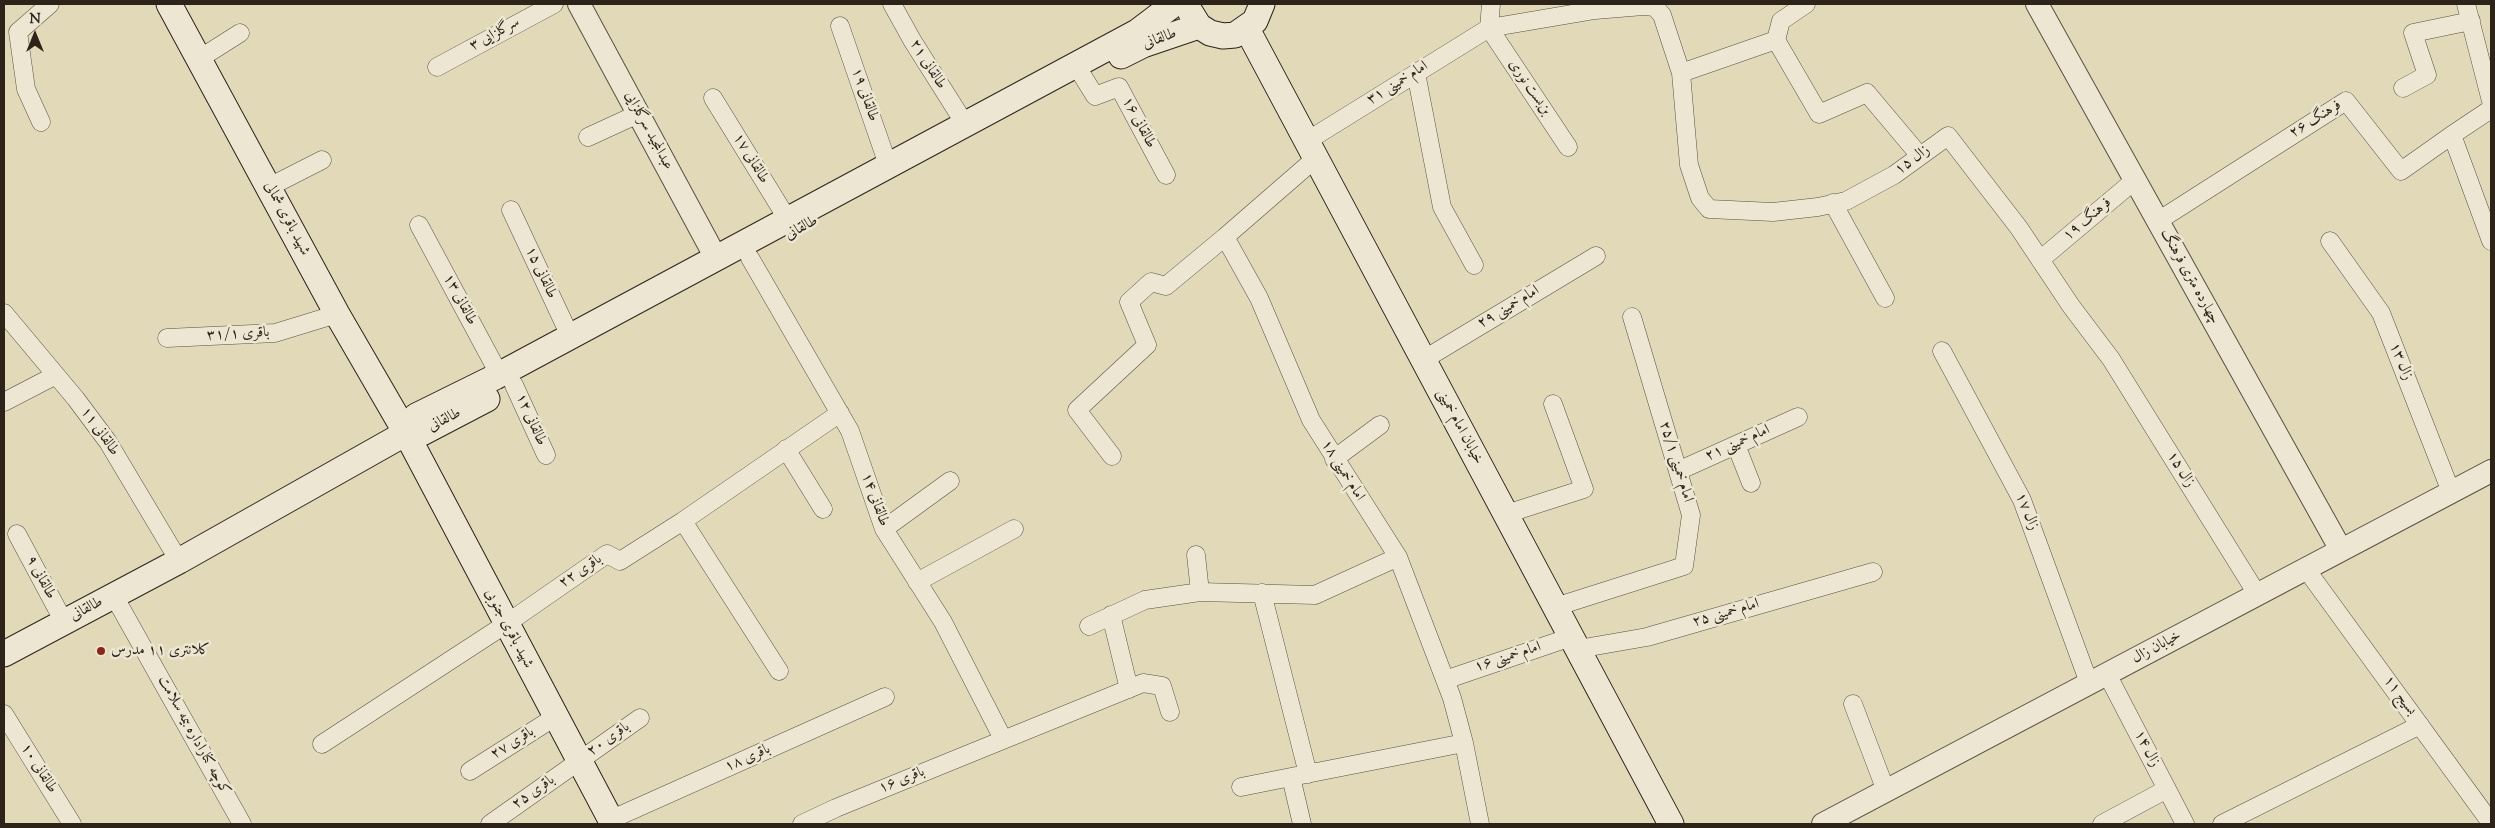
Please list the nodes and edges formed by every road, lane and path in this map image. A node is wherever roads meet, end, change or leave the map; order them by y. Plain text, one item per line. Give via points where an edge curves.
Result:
1 (50, 4) edge
2 (170, 4) edge
3 (554, 4) edge
4 (580, 4) edge
5 (892, 4) edge
6 (1174, 4) edge
7 (1188, 4) edge
8 (1262, 4) edge
9 (1491, 4) edge
10 (1806, 4) edge
11 (2037, 4) edge
12 (2466, 4) edge
13 (2470, 21) junction
14 (840, 26) dead end
15 (1200, 26) junction
16 (1489, 28) junction
17 (1247, 29) junction
18 (240, 33) dead end
19 (1776, 40) junction
20 (199, 59) junction
21 (437, 67) dead end
22 (1416, 73) junction
23 (1681, 73) junction
24 (1082, 76) junction
25 (2403, 88) dead end
26 (713, 98) dead end
27 (2491, 101) edge
28 (2491, 109) edge
29 (638, 114) junction
30 (41, 122) dead end
31 (965, 124) junction
32 (2452, 135) junction
33 (588, 137) dead end
34 (1568, 147) dead end
35 (1311, 149) junction
36 (1920, 156) junction
37 (322, 160) dead end
38 (888, 165) junction
39 (1166, 175) dead end
40 (2135, 180) junction
41 (269, 187) junction
42 (1833, 203) junction
43 (511, 210) dead end
44 (788, 220) junction
45 (2158, 221) junction
46 (419, 225) dead end
47 (1225, 237) junction
48 (2491, 241) edge
49 (2330, 242) dead end
50 (1596, 256) dead end
51 (716, 258) junction
52 (750, 258) junction
53 (2040, 260) junction
54 (1474, 265) dead end
55 (1885, 298) dead end
56 (4, 313) edge
57 (337, 314) junction
58 (1632, 317) dead end
59 (570, 336) junction
60 (167, 338) dead end
61 (1942, 351) dead end
62 (1423, 360) junction
63 (56, 375) junction
64 (506, 380) junction
65 (4, 402) edge
66 (1553, 404) dead end
67 (840, 413) junction
68 (1798, 417) dead end
69 (1380, 425) dead end
70 (406, 433) junction
71 (1736, 445) junction
72 (786, 449) junction
73 (546, 455) dead end
74 (1112, 456) dead end
75 (1334, 459) junction
76 (2491, 471) edge
77 (1678, 472) junction
78 (950, 481) dead end
79 (1751, 483) dead end
80 (2451, 492) junction
81 (823, 509) dead end
82 (1506, 514) junction
83 (684, 521) junction
84 (884, 529) junction
85 (1014, 529) dead end
86 (17, 534) dead end
87 (2341, 550) junction
88 (1196, 555) dead end
89 (1398, 557) junction
90 (179, 561) junction
91 (2306, 569) junction
92 (1873, 572) dead end
93 (917, 582) junction
94 (1200, 592) junction
95 (1262, 593) junction
96 (2257, 594) junction
97 (114, 596) junction
98 (1556, 607) junction
99 (1112, 616) junction
100 (64, 622) junction
101 (506, 624) junction
102 (1089, 626) dead end
103 (1575, 643) junction
104 (4, 654) edge
105 (779, 671) dead end
106 (2098, 679) junction
107 (1445, 680) junction
108 (1129, 689) junction
109 (885, 697) dead end
110 (1853, 704) dead end
111 (1170, 712) dead end
112 (4, 714) edge
113 (555, 717) junction
114 (640, 718) dead end
115 (2420, 725) junction
116 (1004, 739) junction
117 (1464, 743) junction
118 (322, 744) dead end
119 (579, 761) junction
120 (470, 771) dead end
121 (1299, 775) junction
122 (1241, 787) dead end
123 (2166, 789) junction
124 (1886, 791) junction
125 (824, 819) edge
126 (611, 822) edge
127 (2491, 823) edge
128 (72, 824) edge
129 (242, 824) edge
130 (490, 824) edge
131 (802, 824) edge
132 (1302, 824) edge
133 (1480, 824) edge
134 (1671, 824) edge
135 (1822, 824) edge
136 (2102, 824) edge
137 (2185, 824) edge
138 (2222, 824) edge

1 - 30 street via 18,32 26,89
2 - 20 main road, شهید باقری شمالی
3 - 21 street, سرگلزایی ۳
4 - 29 street, عبدالمجید سرگلزایی
5 - 31 street, طالقانی ۲۱
6 - 31 main road, طالقانی via 1137,32
7 - 15 main road
8 - 17 main road via 1255,22
9 - 16 street
10 - 19 street via 1781,22
11 - 40 street, چهارده متری فرهنگ
12 - 13 street
13 - 25 street via 2413,33 2427,75
13 - 27 street
14 - 38 street, طالقانی ۱۹
15 - 17 main road via 1223,36 1236,35
15 - 24 main road, طالقانی via 1143,45
16 - 22 street, امام خمینی ۳۱
16 - 23 street, زال ۱۵ via 1595,10 1655,8 1662,15
16 - 34 street, بن‌بست نوری
17 - 35 main road, خیابان امام خمینی
18 - 20 street
19 - 23 street
19 - 36 street via 1820,114 1867,93
20 - 41 main road, شهید باقری شمالی
22 - 35 street, امام خمینی ۳۱
22 - 54 street via 1442,207
23 - 42 street, زال ۱۵ via 1689,166 1700,198 1709,209 1774,212
24 - 39 street, طالقانی ۱۶ via 1095,96 1119,87
24 - 52 main road, طالقانی
26 - 44 street, طالقانی ۱۷
28 - 32 street
29 - 33 street
29 - 51 street, عبدالمجید سرگلزایی
31 - 38 main road, طالقانی
32 - 45 street, فرهنگ ۲۶ via 2401,171 2346,100
32 - 48 street
35 - 47 street
35 - 62 main road, خیابان امام خمینی
36 - 42 street, زال ۱۵ via 1894,175 1846,201
36 - 53 street, زال ۱۵ via 1948,136
37 - 41 street
38 - 44 main road, طالقانی
40 - 45 street, چهارده متری فرهنگ
40 - 53 street, فرهنگ ۱۹
41 - 57 main road, شهید باقری شمالی
42 - 55 street
43 - 59 street, طالقانی ۱۵
44 - 51 main road, طالقانی
45 - 87 street, چهارده متری فرهنگ
46 - 64 street, طالقانی ۱۳
47 - 74 street via 1166,286 1151,282 1129,302 1147,345 1077,410
47 - 75 street, امام خمینی ۱۸ via 1258,298 1311,420
49 - 80 street, زال ۱۳ via 2381,313
50 - 62 street, امام خمینی ۲۹
51 - 59 main road, طالقانی
52 - 64 main road, طالقانی
52 - 67 street, طالقانی ۱۴
53 - 96 street, زال ۱۵ via 2111,359
56 - 63 street, طالقانی ۱۱
57 - 60 street, باقری ۳۱/۱ via 276,333
57 - 70 main road, شهید باقری شمالی
58 - 77 street, امام خمینی ۲۵/۱
59 - 64 main road, طالقانی
61 - 106 street, زال ۱۷ via 2022,500
62 - 82 main road, خیابان امام خمینی
63 - 65 street
63 - 90 street, طالقانی ۱۱ via 108,442
64 - 70 main road, طالقانی via 422,433
64 - 73 street, طالقانی ۱۲
66 - 82 street via 1584,489
67 - 72 street, باقری ۲۲
67 - 84 street, طالقانی ۱۴ via 850,431
68 - 71 street, امام خمینی ۲۱
69 - 75 street
70 - 90 main road, طالقانی
70 - 101 main road, شهید باقری جنوبی
71 - 77 street, امام خمینی ۲۱
71 - 79 street
72 - 81 street
72 - 83 street, باقری ۲۲
75 - 89 street, امام خمینی ۱۸
76 - 80 street, خیابان زال
77 - 98 street, امام خمینی ۲۵/۱ via 1691,515 1684,566
78 - 84 street
80 - 87 street, خیابان زال
82 - 98 main road, خیابان امام خمینی
83 - 101 street, باقری ۲۲ via 620,561 607,554
83 - 105 street
84 - 93 street, طالقانی ۱۴
85 - 93 street
86 - 100 street, طالقانی ۹
87 - 91 street, خیابان زال
88 - 94 street
89 - 95 street via 1314,595
89 - 107 street, امام خمینی ۱۸
90 - 97 main road, طالقانی
91 - 96 street, خیابان زال
91 - 115 street, بسیج ۱۱
92 - 103 street, امام خمینی ۲۵ via 1647,637
93 - 116 street, طالقانی ۱۴ via 943,622
94 - 95 street
94 - 99 street via 1145,600
95 - 121 street
96 - 106 street, خیابان زال
97 - 100 main road, طالقانی
97 - 129 street, کوچه کناراداره بیمه سلامت
98 - 103 main road, خیابان امام خمینی
99 - 102 street
99 - 108 street
100 - 104 main road, طالقانی
101 - 113 main road, شهید باقری جنوبی
101 - 118 street, باقری ۲۲
103 - 107 street, امام خمینی ۱۶
103 - 134 main road, خیابان امام خمینی
106 - 123 street, زال ۱۴
106 - 124 street, خیابان زال
107 - 117 street, امام خمینی ۱۸
108 - 111 street, باقری ۱۶ via 1144,684 1162,686
108 - 116 street, باقری ۱۶
109 - 126 street, باقری ۱۸
110 - 124 street
112 - 128 street, طالقانی ۱۰
113 - 119 main road, شهید باقری جنوبی
113 - 120 street, باقری ۲۷
114 - 119 street, باقری ۲۰
115 - 127 street, بسیج ۱۱
115 - 138 street
116 - 125 street, باقری ۱۶
117 - 121 street
117 - 133 street, امام خمینی ۱۸
119 - 126 main road, شهید باقری جنوبی
119 - 130 street, باقری ۲۵
121 - 122 street
121 - 132 street
123 - 136 street
123 - 137 street, زال ۱۴
124 - 135 street, خیابان زال
125 - 131 street, باقری ۱۶

